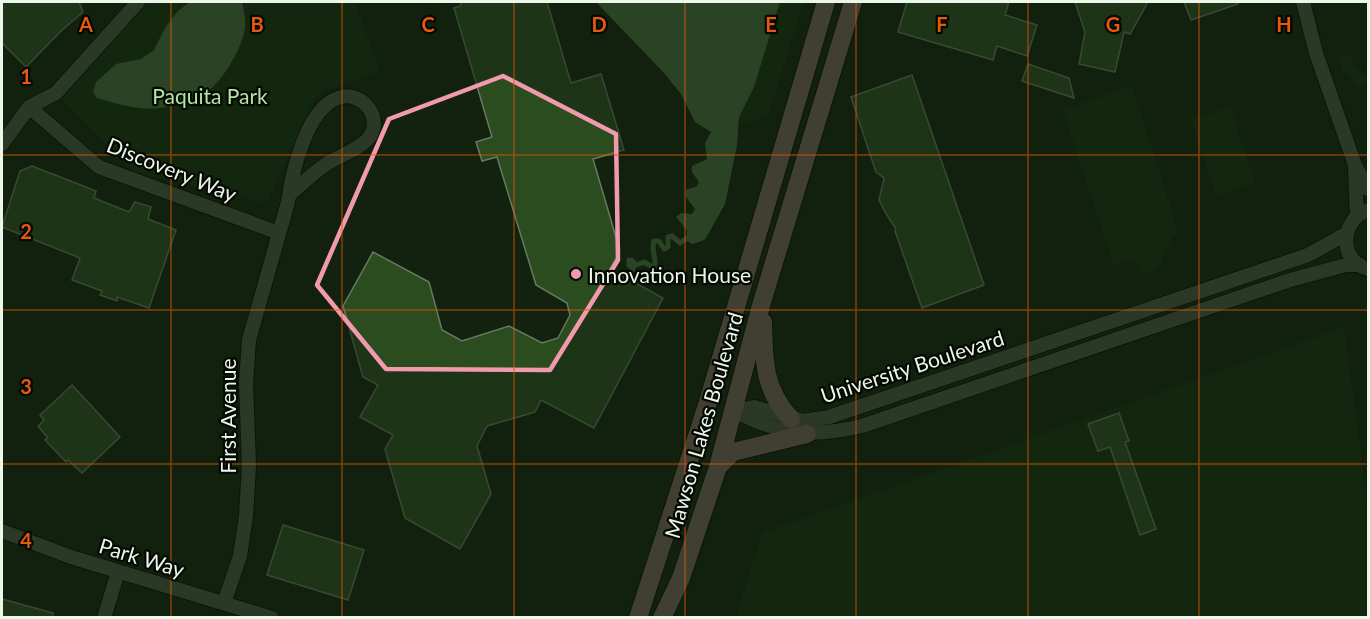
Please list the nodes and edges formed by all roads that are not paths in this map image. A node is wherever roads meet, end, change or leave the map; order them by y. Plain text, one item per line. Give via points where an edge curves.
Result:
1 (138, 2) edge
2 (826, 2) edge
3 (853, 2) edge
4 (1304, 2) edge
5 (28, 108) junction
6 (2, 144) edge
7 (1355, 165) junction
8 (1368, 189) edge
9 (289, 195) junction
10 (1363, 213) edge
11 (279, 233) junction
12 (1346, 234) junction
13 (1364, 267) edge
14 (762, 302) junction
15 (708, 402) junction
16 (734, 411) junction
17 (791, 419) junction
18 (807, 434) junction
19 (718, 467) junction
20 (2, 531) edge
21 (118, 572) junction
22 (224, 603) junction
23 (104, 618) edge
24 (272, 618) edge
25 (638, 618) edge
26 (662, 618) edge

1 - 5 street via 56,93
2 - 15 street, Mawson Lakes Boulevard
3 - 14 street, Mawson Lakes Boulevard
4 - 7 street via 1316,53
5 - 6 street
5 - 11 street, Discovery Way via 99,167
7 - 8 street
7 - 10 street
9 - 9 street, First Avenue via 307,134 321,109 348,96 365,103 374,125 366,142 316,171
9 - 11 street, First Avenue
10 - 12 street
11 - 22 street, First Avenue via 249,339 246,516 240,556
12 - 13 street via 1347,250
12 - 17 street, University Boulevard via 1308,255 895,396 814,421
13 - 18 street, University Boulevard via 1346,265 1290,280 862,426
14 - 16 street, Mawson Lakes Boulevard
14 - 17 street via 764,366 777,402
15 - 16 street
15 - 25 street, Mawson Lakes Boulevard
16 - 17 street, University Boulevard via 754,407
16 - 18 street, University Boulevard via 751,420
16 - 19 street, Mawson Lakes Boulevard
18 - 19 street via 733,452
19 - 26 street, Mawson Lakes Boulevard via 681,578
20 - 21 street, Park Way
21 - 22 street, Park Way
21 - 23 street
22 - 24 street, Park Way

